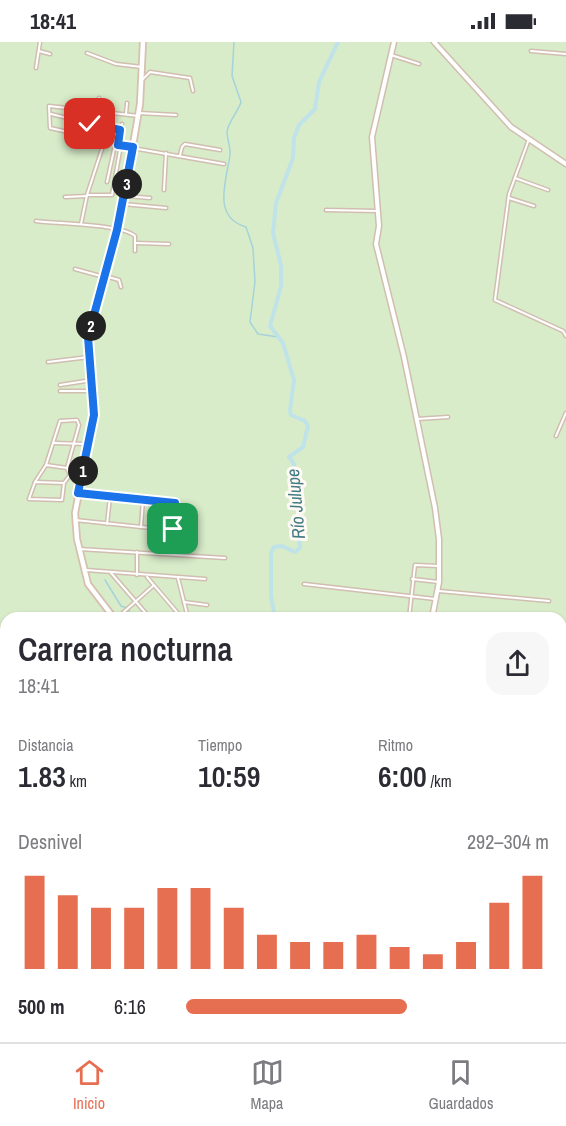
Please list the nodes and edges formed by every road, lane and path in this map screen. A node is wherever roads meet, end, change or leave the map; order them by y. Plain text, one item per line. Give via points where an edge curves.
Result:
1 (40, 42) edge
2 (142, 42) edge
3 (394, 42) edge
4 (434, 42) edge
5 (39, 51) junction
6 (531, 51) dead end
7 (87, 53) dead end
8 (50, 54) dead end
9 (566, 54) edge
10 (391, 55) junction
11 (419, 64) dead end
12 (143, 67) junction
13 (36, 68) dead end
14 (143, 79) junction
15 (193, 91) dead end
16 (99, 98) dead end
17 (127, 103) dead end
18 (97, 111) junction
19 (51, 114) junction
20 (126, 114) junction
21 (139, 114) junction
22 (176, 116) dead end
23 (122, 124) dead end
24 (120, 130) junction
25 (528, 139) junction
26 (119, 144) junction
27 (133, 147) junction
28 (102, 149) dead end
29 (220, 150) dead end
30 (166, 153) junction
31 (180, 155) junction
32 (224, 164) dead end
33 (566, 164) edge
34 (515, 178) junction
35 (107, 182) dead end
36 (164, 190) dead end
37 (548, 190) dead end
38 (87, 196) junction
39 (124, 196) junction
40 (65, 197) dead end
41 (150, 198) dead end
42 (509, 198) junction
43 (123, 204) junction
44 (534, 206) dead end
45 (166, 208) dead end
46 (326, 210) dead end
47 (378, 211) junction
48 (36, 221) dead end
49 (81, 225) junction
50 (117, 230) junction
51 (136, 243) junction
52 (169, 244) dead end
53 (135, 251) dead end
54 (75, 269) dead end
55 (104, 276) junction
56 (121, 287) dead end
57 (566, 336) edge
58 (89, 357) junction
59 (48, 362) dead end
60 (92, 380) junction
61 (60, 385) dead end
62 (60, 390) dead end
63 (93, 391) junction
64 (566, 413) edge
65 (448, 417) dead end
66 (417, 419) junction
67 (556, 436) dead end
68 (54, 443) junction
69 (74, 443) junction
70 (89, 444) junction
71 (46, 465) junction
72 (67, 468) junction
73 (35, 482) junction
74 (64, 483) junction
75 (78, 493) junction
76 (110, 497) junction
77 (143, 500) junction
78 (75, 520) junction
79 (107, 524) junction
80 (141, 527) junction
81 (79, 549) junction
82 (137, 552) junction
83 (225, 558) dead end
84 (440, 566) junction
85 (83, 570) junction
86 (111, 573) junction
87 (137, 575) junction
88 (146, 576) junction
89 (178, 579) junction
90 (206, 579) dead end
91 (412, 579) junction
92 (439, 582) junction
93 (304, 584) dead end
94 (153, 586) junction
95 (439, 591) junction
96 (411, 596) junction
97 (437, 599) junction
98 (549, 601) dead end
99 (136, 602) junction
100 (184, 602) junction
101 (207, 605) dead end
102 (110, 612) edge
103 (124, 612) edge
104 (145, 612) edge
105 (177, 612) edge
106 (186, 612) edge
107 (410, 612) edge
108 (434, 612) edge

1 - 5 street
2 - 12 main road
3 - 10 street
4 - 25 street via 509,125
5 - 8 street
5 - 13 street
6 - 9 street
7 - 12 street via 116,64
10 - 11 street
10 - 47 street via 372,137
12 - 14 main road
14 - 15 street via 150,72 190,78
14 - 21 main road
16 - 18 street
17 - 20 street
18 - 19 street via 52,105
18 - 20 street
19 - 24 street
19 - 26 street via 49,126 53,129
20 - 21 street
21 - 22 street
21 - 27 main road
23 - 24 street
24 - 26 street
25 - 33 street
25 - 34 street
26 - 27 street
26 - 35 street via 112,148
26 - 38 street via 112,195
27 - 30 street
27 - 39 main road
28 - 38 street
29 - 31 street via 185,144
30 - 31 street
30 - 36 street
31 - 32 street
34 - 37 street
34 - 42 street
38 - 40 street
38 - 49 street
39 - 41 street
39 - 43 main road
42 - 44 street
42 - 57 street via 495,300 563,331
43 - 45 street
43 - 50 main road
46 - 47 street
47 - 66 street via 376,248
48 - 49 street
49 - 50 street
50 - 51 street via 134,234
50 - 55 main road
51 - 52 street
51 - 53 street
54 - 55 street
55 - 56 street via 119,280
55 - 58 main road via 89,331
58 - 59 street
58 - 60 main road
60 - 61 street
60 - 63 main road
62 - 63 street
63 - 70 main road
64 - 67 street
65 - 66 street
66 - 84 street via 435,508
68 - 69 street
68 - 69 street via 59,422 64,419 79,421
68 - 71 street
69 - 70 street
69 - 72 street
70 - 75 main road
71 - 72 street
71 - 73 street
72 - 74 street via 70,475
73 - 74 street
73 - 74 street via 30,500 60,501
75 - 76 street
75 - 78 main road
76 - 77 street
76 - 79 street
77 - 80 street
77 - 80 street via 175,503 174,526 170,530
78 - 79 street
78 - 81 main road
79 - 80 street
81 - 82 street
81 - 85 main road
82 - 83 street
82 - 87 street
84 - 91 street via 415,565
84 - 92 street
85 - 86 street
85 - 102 main road via 90,590
86 - 87 street
86 - 99 street
87 - 88 street
88 - 89 street
88 - 94 street
89 - 90 street
89 - 100 street
91 - 92 street
91 - 96 street
92 - 95 street
93 - 96 street
94 - 99 street
94 - 105 street
95 - 97 street
95 - 98 street
96 - 97 street
96 - 107 street
97 - 108 street
99 - 103 street
99 - 104 street
100 - 101 street
100 - 106 street

